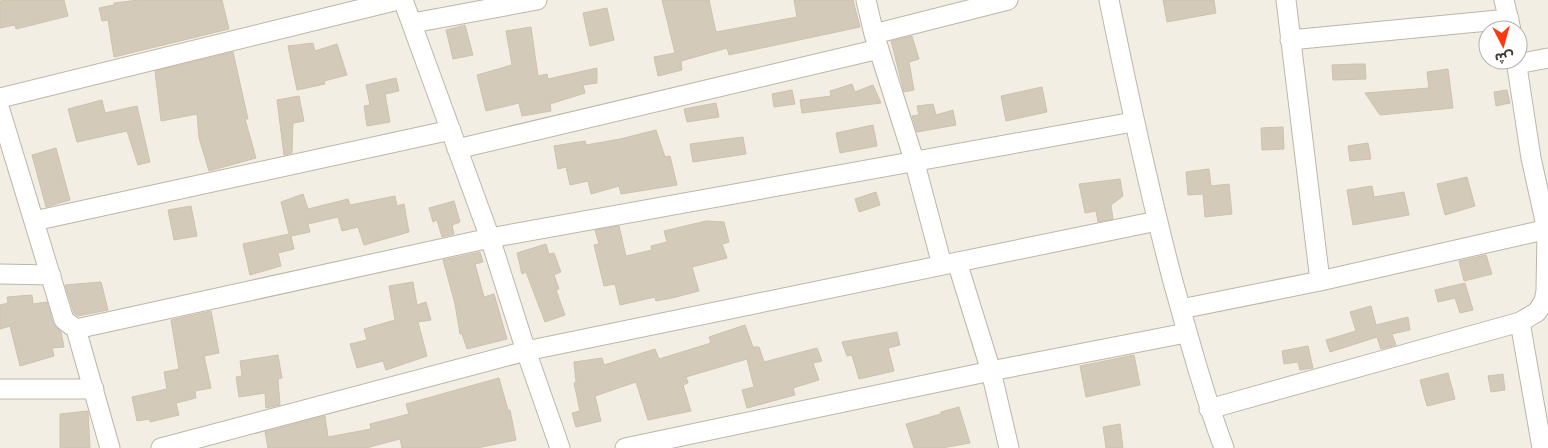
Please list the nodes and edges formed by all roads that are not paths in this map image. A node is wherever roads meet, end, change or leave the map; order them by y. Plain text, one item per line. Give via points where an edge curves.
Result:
1 (398, 0) edge
2 (403, 0) edge
3 (537, 0) edge
4 (866, 0) edge
5 (1008, 0) edge
6 (1109, 0) edge
7 (1286, 0) edge
8 (1504, 0) edge
9 (1509, 20) edge
10 (413, 23) junction
11 (1478, 26) edge
12 (1290, 40) junction
13 (876, 41) junction
14 (1548, 58) edge
15 (1528, 61) edge
16 (1518, 70) edge
17 (0, 98) edge
18 (0, 110) edge
19 (1134, 122) junction
20 (451, 130) junction
21 (457, 149) junction
22 (914, 160) junction
23 (34, 221) junction
24 (1157, 221) junction
25 (1548, 230) edge
26 (490, 238) junction
27 (949, 264) junction
28 (0, 274) edge
29 (51, 275) junction
30 (1320, 281) junction
31 (1181, 309) junction
32 (1520, 322) junction
33 (76, 329) junction
34 (1186, 333) junction
35 (526, 352) junction
36 (991, 371) junction
37 (0, 389) edge
38 (94, 389) junction
39 (1209, 409) junction
40 (110, 448) edge
41 (161, 448) edge
42 (560, 448) edge
43 (625, 448) edge
44 (1009, 448) edge
45 (1224, 448) edge
46 (1542, 448) edge

1 - 17 street
2 - 10 street
3 - 10 street
4 - 13 street
5 - 13 street
6 - 19 street
7 - 12 street
8 - 9 street
10 - 20 street
11 - 12 street
12 - 30 street
13 - 21 street
13 - 22 street
14 - 15 street
16 - 25 street via 1531,158
18 - 23 street
19 - 22 street
19 - 24 street
20 - 21 street
20 - 23 street
21 - 26 street
22 - 26 street
22 - 27 street
23 - 29 street
24 - 27 street
24 - 31 street
25 - 30 street
25 - 32 street via 1544,301 1537,312
26 - 33 street
26 - 35 street
27 - 35 street
27 - 36 street
28 - 29 street
29 - 33 street via 64,320
30 - 31 street
31 - 34 street
32 - 39 street
32 - 46 street
33 - 38 street
34 - 36 street
34 - 39 street
35 - 41 street
35 - 42 street
36 - 43 street
36 - 44 street
37 - 38 street
38 - 40 street
39 - 45 street

